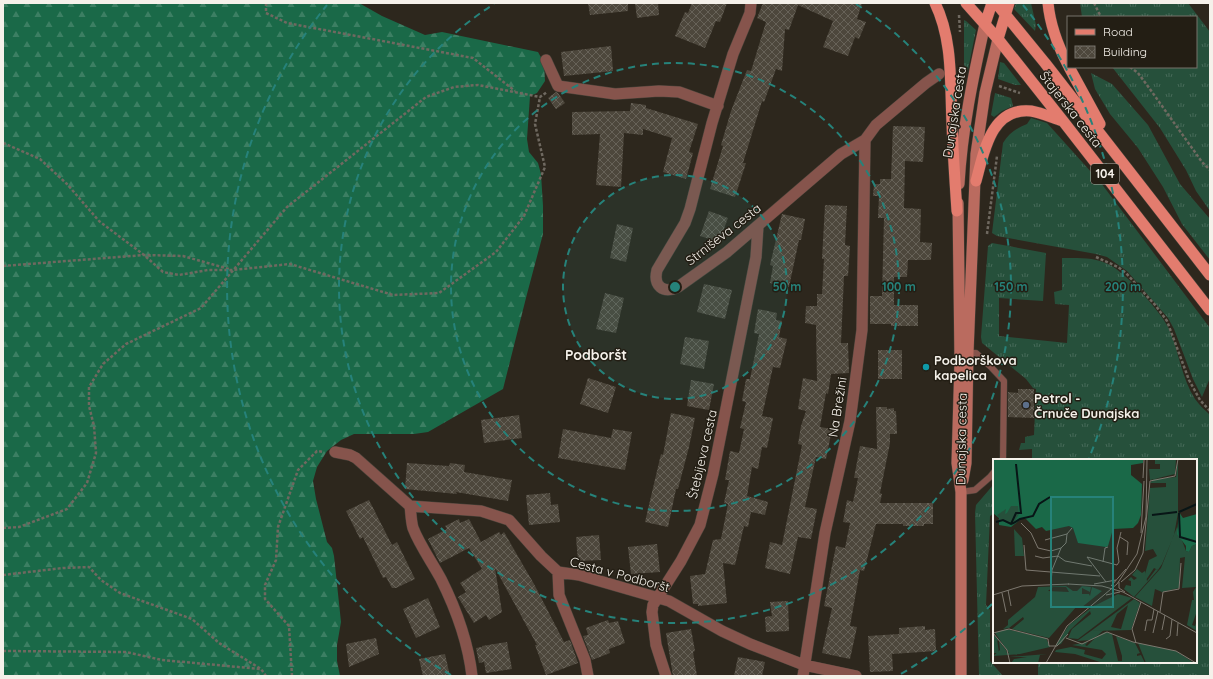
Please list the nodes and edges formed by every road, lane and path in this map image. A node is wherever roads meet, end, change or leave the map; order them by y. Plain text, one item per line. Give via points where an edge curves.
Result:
1 (266, 3) edge
2 (751, 3) edge
3 (935, 3) edge
4 (966, 3) edge
5 (992, 3) edge
6 (996, 3) edge
7 (1048, 3) edge
8 (1094, 3) edge
9 (1007, 8) edge
10 (1100, 16) edge
11 (985, 24) junction
12 (998, 39) junction
13 (546, 60) dead end
14 (1067, 62) edge
15 (1070, 68) edge
16 (1131, 68) edge
17 (939, 74) dead end
18 (558, 86) junction
19 (996, 86) dead end
20 (516, 92) junction
21 (540, 97) junction
22 (718, 106) junction
23 (1018, 112) junction
24 (1063, 121) junction
25 (865, 140) junction
26 (3, 143) edge
27 (1116, 153) junction
28 (997, 156) dead end
29 (1210, 170) edge
30 (976, 181) junction
31 (957, 211) junction
32 (758, 226) junction
33 (986, 238) dead end
34 (144, 255) junction
35 (1096, 257) dead end
36 (3, 266) edge
37 (233, 270) junction
38 (1210, 275) edge
39 (1210, 310) edge
40 (968, 353) junction
41 (1210, 411) edge
42 (335, 452) joint
43 (1003, 459) edge
44 (993, 473) edge
45 (961, 492) junction
46 (410, 506) junction
47 (3, 528) edge
48 (558, 572) junction
49 (3, 575) edge
50 (657, 597) junction
51 (3, 651) edge
52 (260, 669) junction
53 (804, 670) edge
54 (266, 676) edge
55 (292, 676) edge
56 (472, 676) edge
57 (588, 676) edge
58 (666, 676) edge
59 (856, 676) edge
60 (961, 676) edge

1 - 20 path via 266,13 287,23 473,58
2 - 22 street, Strniševa cesta via 750,13 733,54
3 - 31 main road via 947,41
4 - 11 main road, Štajerska cesta / 104
5 - 11 main road
6 - 9 main road, Štajerska cesta / 104
7 - 14 main road via 1053,30
8 - 10 path
9 - 12 main road
9 - 27 main road, Štajerska cesta / 104
11 - 12 main road, Štajerska cesta / 104
11 - 31 main road, Dunajska cesta via 972,78
12 - 24 main road, Štajerska cesta / 104
12 - 30 main road, Dunajska cesta via 980,122
13 - 18 street
15 - 27 main road
16 - 29 path via 1138,73
17 - 25 street, Strniševa cesta via 876,125
18 - 21 path
18 - 22 street via 615,94 679,92
19 - 23 path via 1020,93
20 - 21 path
20 - 37 path via 478,85 454,86 426,97 287,207
21 - 37 path via 535,124 546,167 524,216 496,252 439,293 393,295 290,264
22 - 32 street, Strniševa cesta via 690,209 685,223 657,270 655,278 658,285 671,290 678,287
23 - 24 main road via 1032,112
23 - 30 main road via 1005,117 991,132
24 - 39 main road, Štajerska cesta / 104
25 - 32 street, Strniševa cesta via 841,154
25 - 53 street, Na Brežini via 862,330 850,421 825,533
26 - 34 path via 40,159 67,184 99,221
27 - 38 main road, Štajerska cesta / 104
28 - 33 path
30 - 40 main road, Dunajska cesta
31 - 45 main road, Dunajska cesta via 960,321 958,463
32 - 50 street, Štebijeva cesta via 756,257 713,474 700,525 681,561
34 - 36 path
34 - 37 path via 183,256
34 - 37 path via 163,272 179,275 208,270
35 - 41 path via 1126,273 1156,306 1167,321 1189,380 1200,400
37 - 47 path via 201,308 126,344 103,364 89,387 89,406 96,453 87,483 67,509 19,527
40 - 43 lane via 976,353 1004,381
40 - 45 main road, Dunajska cesta via 966,463
42 - 46 street via 356,458
42 - 55 path via 317,451 298,470 278,527 276,560 265,585 265,599 289,626
44 - 45 lane via 975,490
45 - 60 main road, Dunajska cesta
46 - 48 street, Cesta v Podboršt via 481,511 509,520 540,556
46 - 56 street via 412,526 441,579 460,622
48 - 50 street, Cesta v Podboršt via 579,575
48 - 57 street via 559,595 585,660
49 - 52 path via 89,567 101,580 120,593 192,619 219,643
50 - 53 street, Cesta v Podboršt
50 - 58 street, Štebijeva cesta via 652,612 656,645
51 - 52 path via 126,652 162,660
52 - 54 path
53 - 59 street, Cesta v Podboršt

